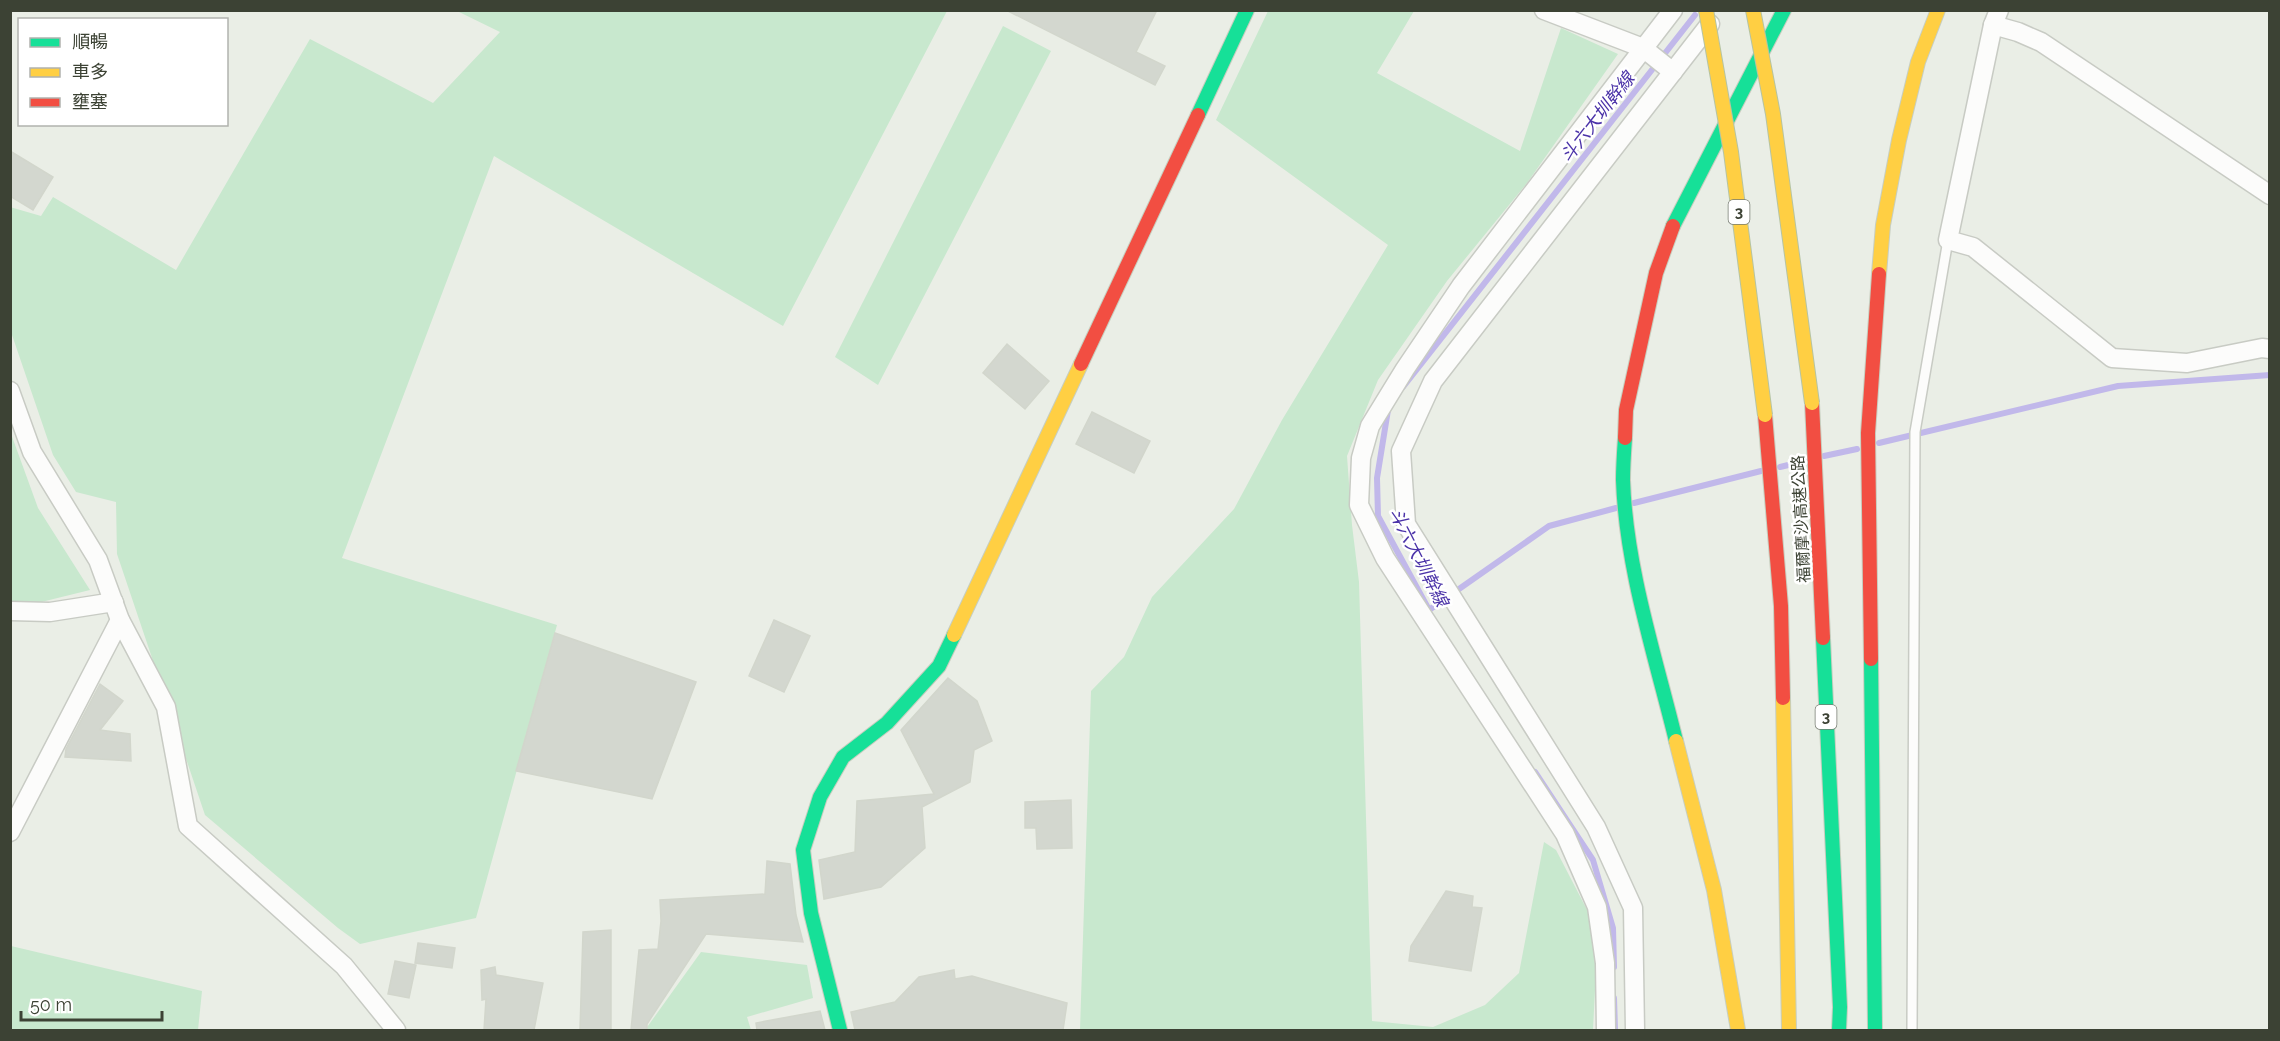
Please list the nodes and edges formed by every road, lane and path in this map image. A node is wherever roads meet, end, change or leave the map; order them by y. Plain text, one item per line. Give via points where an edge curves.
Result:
1 (1247, 10) edge
2 (1544, 10) edge
3 (1673, 10) edge
4 (1706, 10) edge
5 (1720, 10) edge
6 (1753, 10) edge
7 (1784, 10) edge
8 (1938, 10) edge
9 (1996, 18) edge
10 (1643, 48) junction
11 (1672, 72) junction
12 (2270, 195) edge
13 (1948, 240) junction
14 (2270, 349) edge
15 (10, 391) edge
16 (10, 611) edge
17 (117, 611) junction
18 (10, 832) edge
19 (396, 1030) edge
20 (840, 1030) edge
21 (1606, 1030) edge
22 (1635, 1030) edge
23 (1738, 1030) edge
24 (1789, 1030) edge
25 (1839, 1030) edge
26 (1875, 1030) edge
27 (1912, 1030) edge

1 - 20 main road via 939,666 888,723 843,757 820,797 803,850 811,913
2 - 10 street
3 - 10 street
4 - 24 main road, 福爾摩沙高速公路 / 3, bridge via 1731,153 1765,415 1781,606
5 - 11 street
6 - 25 main road, 福爾摩沙高速公路 / 3, bridge via 1773,114 1812,403
7 - 23 main road via 1676,217 1656,273 1626,410 1623,479 1629,541 1714,890
8 - 26 main road via 1918,62 1882,225 1869,437
9 - 12 street via 2041,42
9 - 13 street
10 - 11 street
10 - 21 street via 1461,286 1405,369 1370,426 1361,458 1359,505 1385,558 1569,844 1597,907 1605,963
11 - 22 street via 1433,381 1401,452 1406,524 1596,826 1633,908
13 - 14 street via 1973,247 2112,358 2187,363
13 - 27 lane via 1915,432
15 - 17 street via 32,452 98,560
16 - 17 street
17 - 18 street
17 - 19 street via 166,707 188,826 344,966

